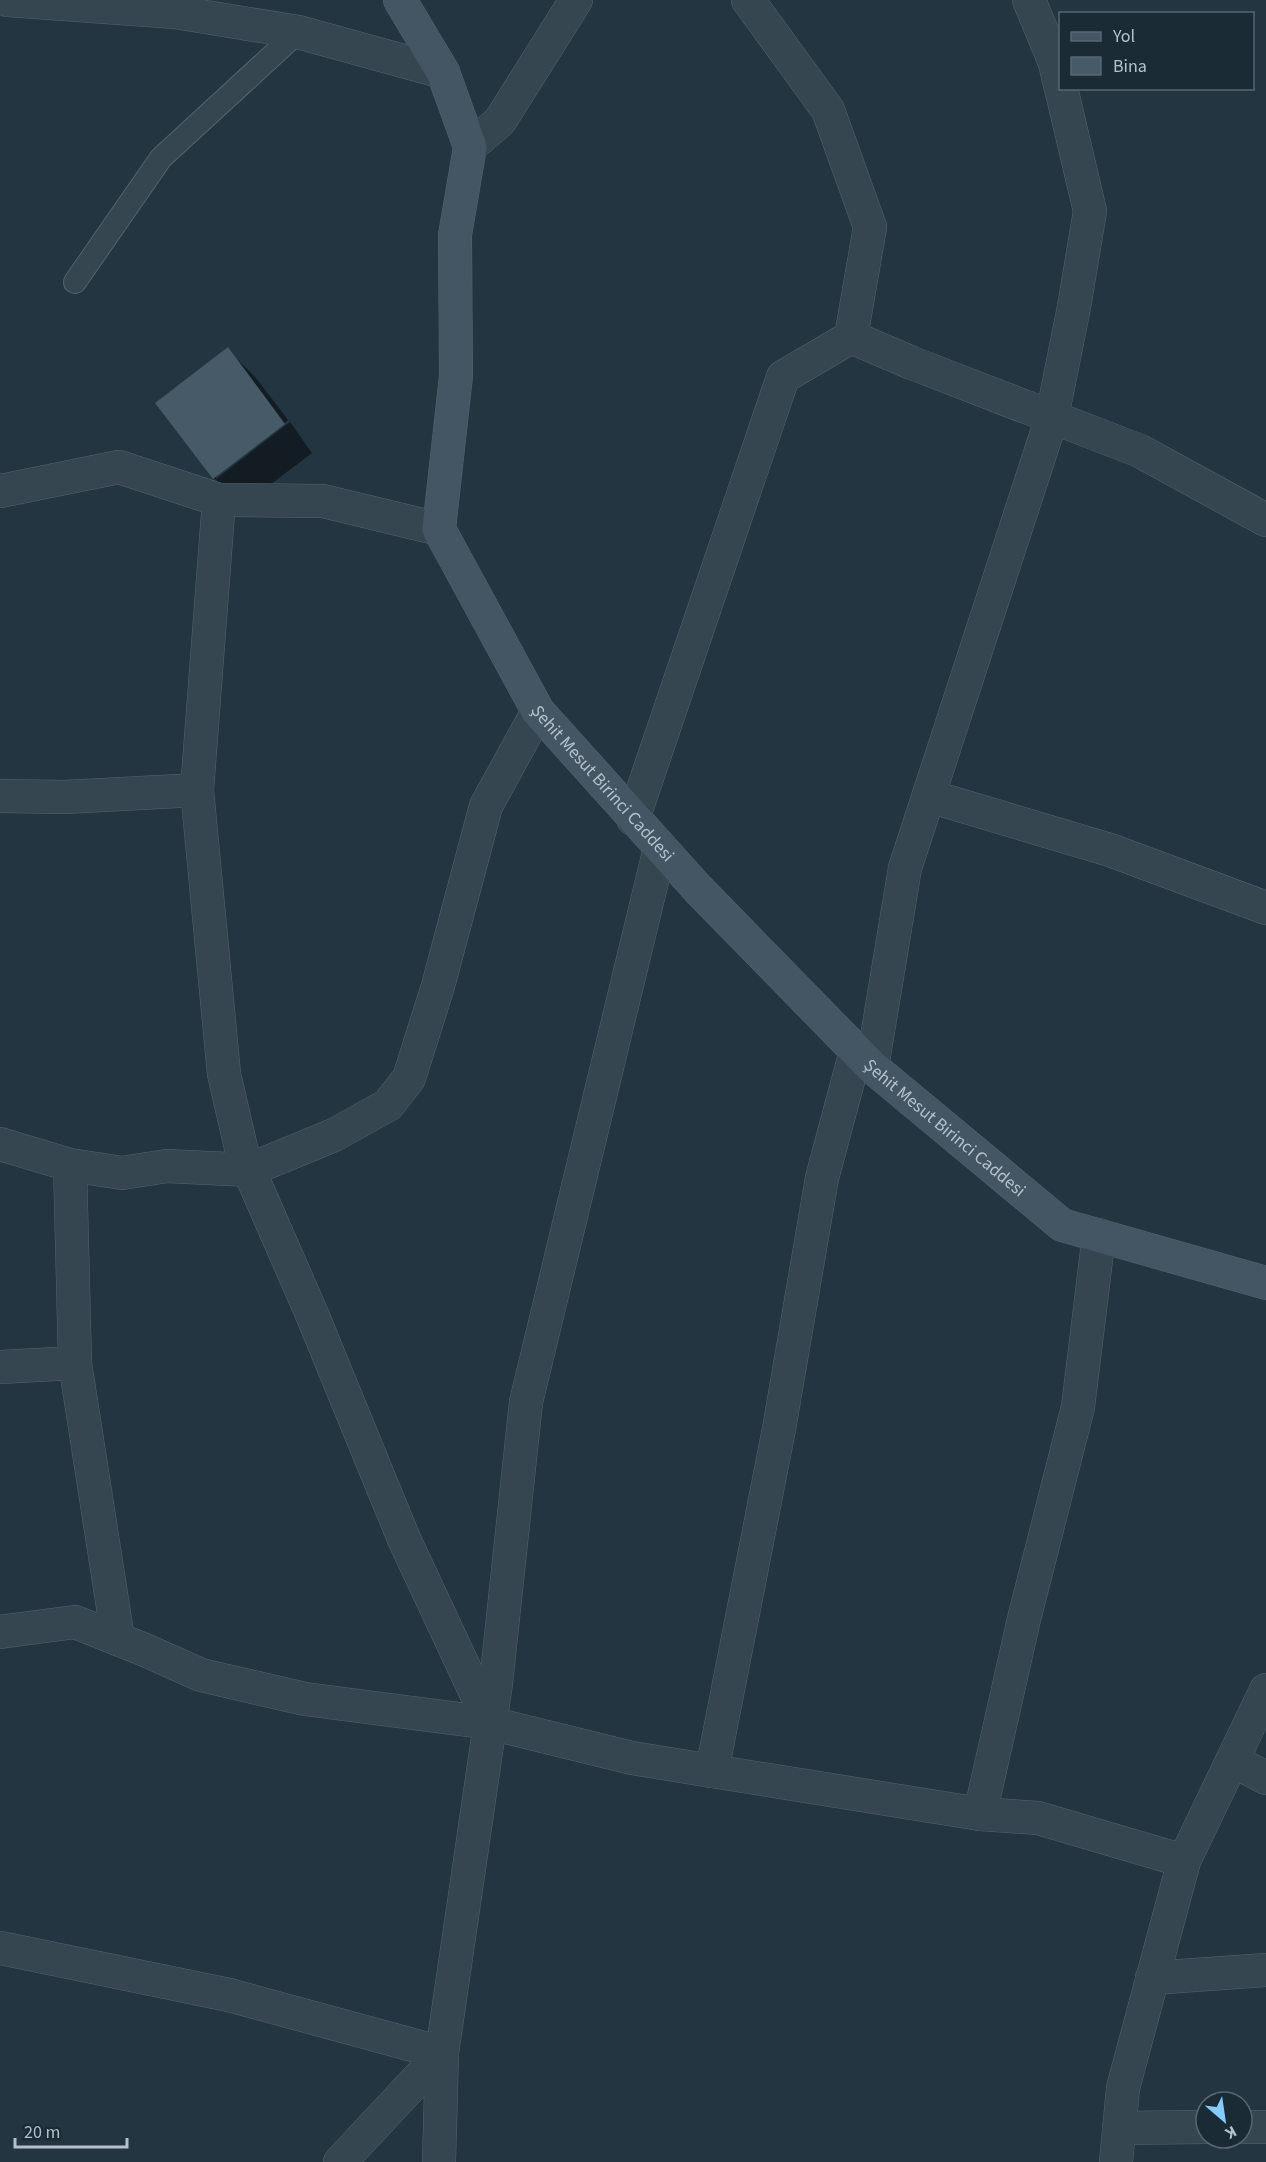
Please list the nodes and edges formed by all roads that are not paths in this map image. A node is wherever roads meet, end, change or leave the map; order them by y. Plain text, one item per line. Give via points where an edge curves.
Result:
1 (8, 0) edge
2 (400, 0) edge
3 (576, 0) edge
4 (748, 0) edge
5 (1029, 0) edge
6 (298, 32) junction
7 (442, 72) junction
8 (1059, 79) edge
9 (1062, 90) edge
10 (471, 147) junction
11 (75, 282) dead end
12 (851, 338) junction
13 (1052, 417) junction
14 (0, 491) edge
15 (219, 500) junction
16 (1266, 520) edge
17 (439, 529) junction
18 (538, 711) junction
19 (197, 790) junction
20 (0, 796) edge
21 (929, 796) junction
22 (633, 819) junction
23 (660, 848) junction
24 (1266, 908) edge
25 (864, 1059) junction
26 (0, 1144) edge
27 (70, 1165) junction
28 (249, 1170) junction
29 (1099, 1235) junction
30 (1266, 1283) edge
31 (75, 1363) junction
32 (0, 1367) edge
33 (0, 1632) edge
34 (118, 1639) junction
35 (1266, 1690) edge
36 (490, 1723) junction
37 (1234, 1761) junction
38 (712, 1771) junction
39 (1266, 1778) edge
40 (980, 1814) junction
41 (1184, 1861) junction
42 (0, 1948) edge
43 (1266, 1970) edge
44 (1152, 1978) junction
45 (442, 2053) junction
46 (1194, 2127) edge
47 (1119, 2128) junction
48 (340, 2162) edge
49 (439, 2162) edge
50 (1116, 2162) edge

1 - 6 street via 175,12
2 - 7 main road
3 - 10 street via 500,121
4 - 12 street via 828,110 870,227
5 - 8 street
6 - 7 street
6 - 11 lane via 161,158
7 - 10 main road
9 - 13 street via 1090,211
10 - 17 main road via 455,236 456,376
12 - 13 street
12 - 22 street via 783,377
13 - 16 street via 1140,451
13 - 21 street
14 - 15 street via 119,467
15 - 17 street via 323,501
15 - 19 street
17 - 18 main road, Şehit Mesut Birinci Caddesi
18 - 22 main road, Şehit Mesut Birinci Caddesi
18 - 28 street via 486,806 409,1078 388,1105 334,1136
19 - 20 street
19 - 28 street via 224,1074
21 - 24 street via 1110,850
21 - 25 street via 905,868
22 - 23 main road, Şehit Mesut Birinci Caddesi
23 - 25 main road, Şehit Mesut Birinci Caddesi
23 - 36 street via 526,1402
25 - 29 main road, Şehit Mesut Birinci Caddesi via 1062,1225
25 - 38 street via 822,1178 779,1429
26 - 27 street
27 - 28 street via 122,1173 167,1166
27 - 31 street
28 - 36 street via 404,1539
29 - 30 main road, Şehit Mesut Birinci Caddesi
29 - 40 street via 1078,1407
31 - 32 street
31 - 34 street
33 - 34 street via 75,1622
34 - 36 street via 201,1675 293,1696
35 - 37 street
36 - 38 street via 632,1758
36 - 45 street
37 - 39 street
37 - 41 street
38 - 40 street
40 - 41 street via 1038,1818
41 - 44 street
42 - 45 street via 229,1995
43 - 44 street
44 - 47 street via 1123,2088
45 - 48 street
45 - 49 street
46 - 47 street
47 - 50 street

